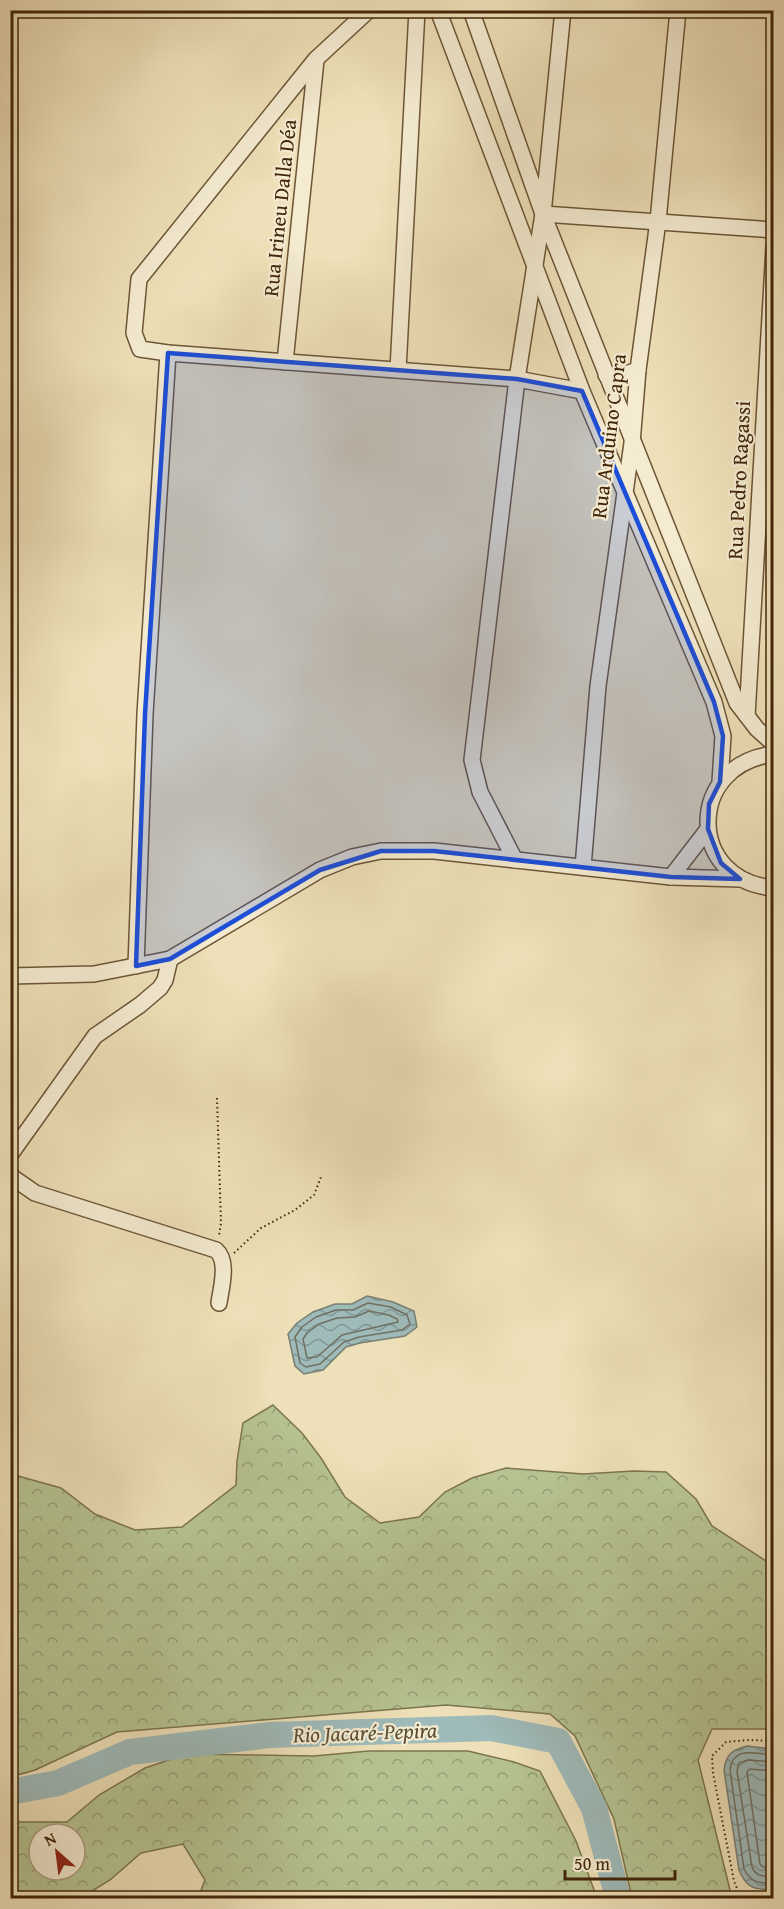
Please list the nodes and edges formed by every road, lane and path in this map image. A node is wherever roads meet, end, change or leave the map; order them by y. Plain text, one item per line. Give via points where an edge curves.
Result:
1 (369, 10) edge
2 (417, 10) edge
3 (438, 10) edge
4 (471, 10) edge
5 (563, 10) edge
6 (678, 10) edge
7 (316, 59) junction
8 (543, 214) junction
9 (657, 221) junction
10 (774, 230) edge
11 (774, 247) edge
12 (534, 263) junction
13 (168, 353) junction
14 (285, 362) junction
15 (398, 370) junction
16 (638, 370) junction
17 (606, 375) junction
18 (517, 379) junction
19 (582, 391) junction
20 (632, 443) junction
21 (625, 491) junction
22 (747, 716) junction
23 (774, 744) edge
24 (774, 754) edge
25 (720, 782) junction
26 (708, 829) junction
27 (515, 860) junction
28 (583, 867) junction
29 (671, 877) junction
30 (740, 879) junction
31 (774, 888) edge
32 (170, 959) junction
33 (136, 966) junction
34 (10, 976) edge
35 (217, 1098) dead end
36 (10, 1155) edge
37 (10, 1173) edge
38 (321, 1177) dead end
39 (220, 1257) junction
40 (219, 1303) dead end
41 (774, 1741) edge
42 (749, 1899) edge

1 - 7 street
2 - 15 street
3 - 12 street
4 - 8 street
5 - 8 street
6 - 9 street, Rua Arduino Capra
7 - 13 street via 139,279 134,333 140,349
7 - 14 street, Rua Irineu Dalla Déa
8 - 9 street
8 - 12 street
8 - 17 street
9 - 10 street
9 - 16 street, Rua Arduino Capra
11 - 22 street, Rua Pedro Ragassi
12 - 18 street
12 - 19 street
13 - 14 street
13 - 33 street via 145,714
14 - 15 street
15 - 18 street
16 - 17 street
16 - 20 street, Rua Arduino Capra
17 - 20 street
18 - 19 street
18 - 27 street via 472,759 480,792
19 - 21 street
20 - 21 street, Rua Arduino Capra
20 - 22 street via 737,703
21 - 25 street via 714,702 723,736
21 - 28 street, Rua Arduino Capra via 598,686
22 - 23 street
24 - 25 street via 738,765
25 - 26 street via 710,804
26 - 29 street
26 - 30 street via 714,852
27 - 28 street
27 - 32 street via 434,851 381,851 352,857 321,870
28 - 29 street
29 - 30 street
30 - 31 street
32 - 33 street
32 - 36 street via 160,988 95,1035
33 - 34 street via 94,974
35 - 39 path
37 - 39 street via 35,1193
38 - 39 path via 314,1195
39 - 40 street
41 - 42 path via 726,1742 712,1756 734,1881 740,1896

